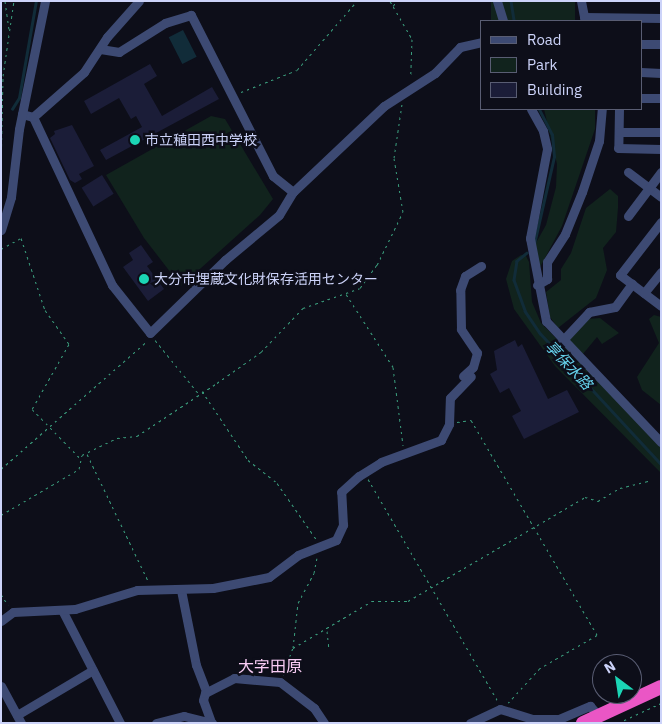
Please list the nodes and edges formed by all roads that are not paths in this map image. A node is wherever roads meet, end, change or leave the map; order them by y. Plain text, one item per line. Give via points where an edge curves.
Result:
1 (45, 1) edge
2 (139, 1) edge
3 (496, 1) edge
4 (581, 1) edge
5 (661, 18) edge
6 (585, 19) edge
7 (503, 20) edge
8 (480, 42) edge
9 (642, 44) edge
10 (661, 44) edge
11 (100, 49) junction
12 (642, 72) edge
13 (661, 73) edge
14 (642, 98) edge
15 (661, 98) edge
16 (532, 110) edge
17 (602, 110) edge
18 (619, 110) edge
19 (22, 114) junction
20 (33, 117) junction
21 (619, 132) junction
22 (661, 132) edge
23 (661, 149) edge
24 (628, 172) dead end
25 (661, 172) edge
26 (649, 188) junction
27 (293, 192) junction
28 (661, 198) edge
29 (628, 216) dead end
30 (661, 222) edge
31 (1, 230) edge
32 (481, 266) dead end
33 (661, 272) edge
34 (632, 284) junction
35 (537, 285) junction
36 (644, 293) junction
37 (661, 306) edge
38 (562, 341) junction
39 (471, 376) dead end
40 (449, 403) junction
41 (661, 442) edge
42 (181, 590) junction
43 (62, 610) junction
44 (1, 621) edge
45 (93, 670) junction
46 (1, 686) edge
47 (661, 687) edge
48 (206, 691) junction
49 (661, 698) edge
50 (19, 719) edge
51 (602, 719) edge
52 (212, 722) edge
53 (120, 723) edge
54 (156, 723) edge
55 (324, 723) edge
56 (470, 723) edge
57 (584, 723) edge

1 - 19 street
2 - 11 street
3 - 7 street
4 - 6 street
5 - 6 street
8 - 27 street via 460,47 436,73 380,109
9 - 10 street
11 - 20 street via 63,94
11 - 27 street via 119,52 165,23 190,14 273,176
12 - 13 street
14 - 15 street
16 - 35 street via 543,130 547,149 530,238
17 - 35 street via 600,136 584,187 565,234 547,262 546,279
18 - 21 street
19 - 20 street
19 - 31 street via 11,197
20 - 27 street via 112,285 150,333 225,260 279,215
21 - 22 street
21 - 23 street via 618,148
24 - 26 street
25 - 26 street
26 - 28 street
26 - 29 street
30 - 34 street via 620,275
32 - 40 street via 465,276 460,290 460,326 477,356 473,367 450,387
33 - 36 street
34 - 36 street
34 - 38 street via 615,307 589,312
35 - 38 street via 548,324
36 - 37 street
38 - 41 street
39 - 40 street via 456,388
40 - 42 street via 449,424 442,440 365,472 341,492 343,522 337,538 317,549 300,553 261,580
42 - 43 street via 132,591 93,605
42 - 48 street via 193,656
43 - 44 street via 13,612
43 - 45 street
45 - 50 street
45 - 53 street
46 - 50 street
47 - 51 highway
48 - 52 street via 203,700
48 - 55 street via 234,678 280,682 314,708
49 - 51 highway
51 - 56 street via 590,706 559,719 533,719 502,709
51 - 57 highway
52 - 54 street via 184,716

